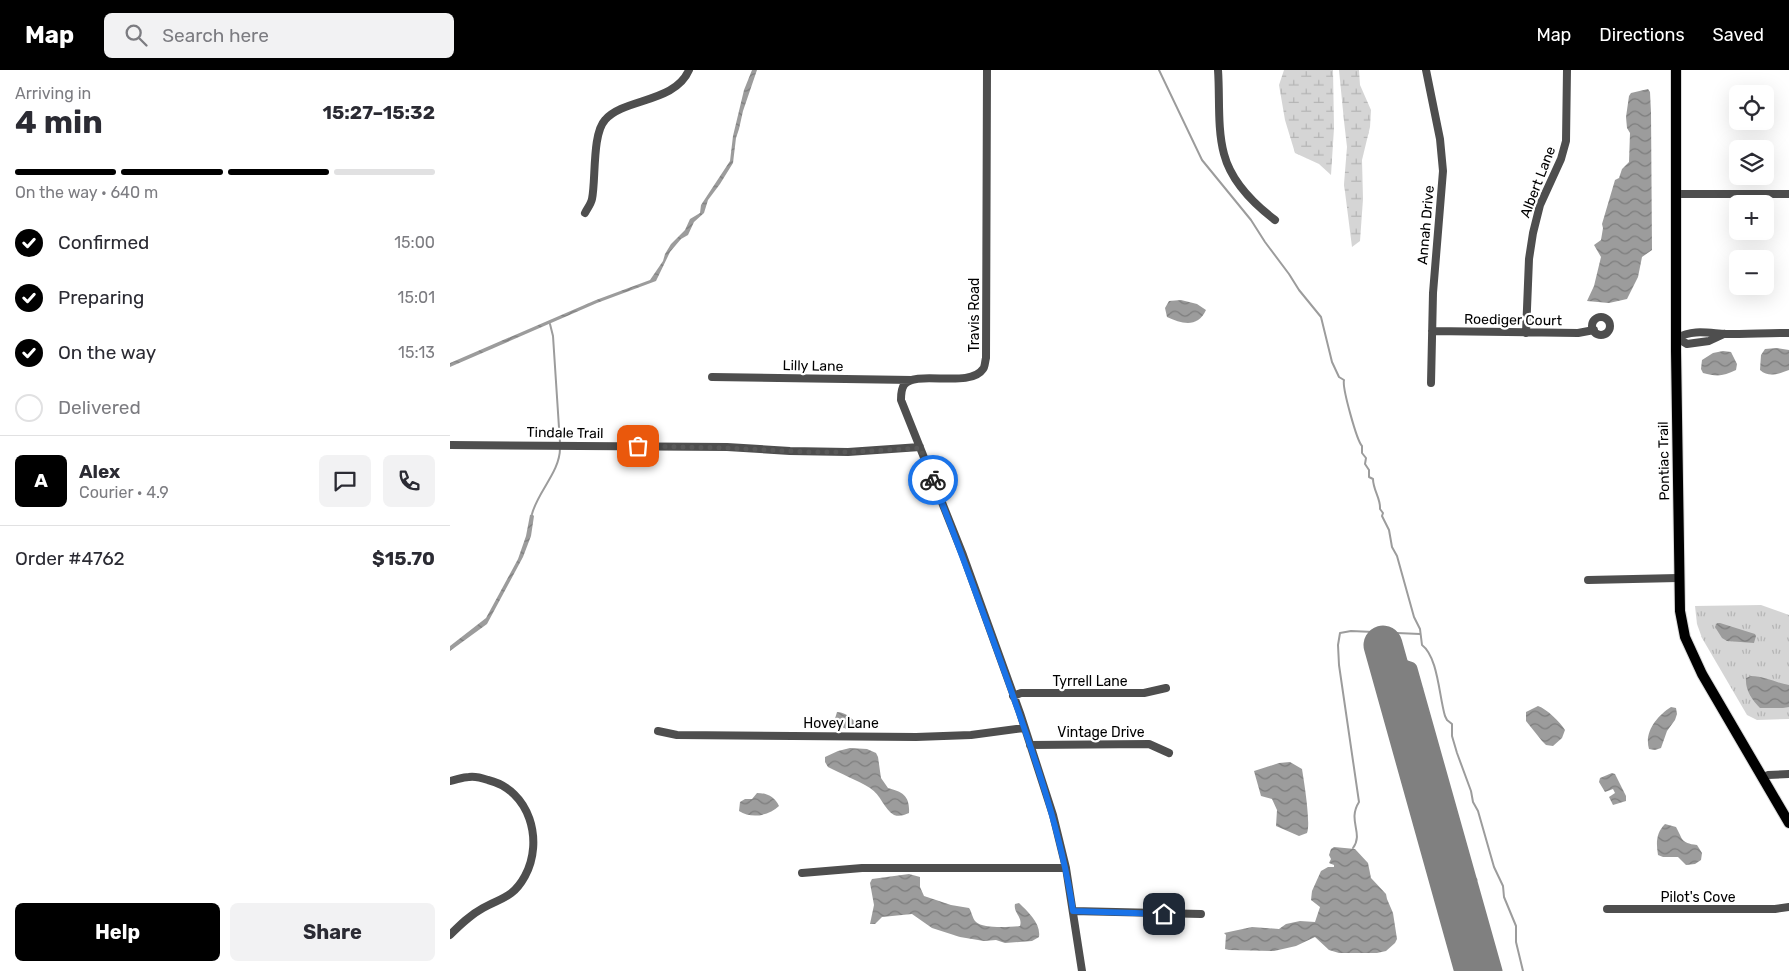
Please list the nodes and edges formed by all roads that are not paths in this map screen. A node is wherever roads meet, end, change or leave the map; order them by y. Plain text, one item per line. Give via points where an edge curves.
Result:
1 (688, 70) edge
2 (987, 70) edge
3 (1218, 70) edge
4 (1426, 70) edge
5 (1567, 70) edge
6 (1676, 70) edge
7 (1676, 194) junction
8 (1789, 194) edge
9 (585, 214) dead end
10 (1275, 220) dead end
11 (1594, 330) dead end
12 (1432, 331) junction
13 (1526, 332) junction
14 (1789, 333) edge
15 (1677, 338) junction
16 (712, 377) dead end
17 (914, 380) junction
18 (1431, 383) dead end
19 (450, 445) edge
20 (920, 448) junction
21 (1678, 578) junction
22 (1588, 580) dead end
23 (1166, 688) dead end
24 (1013, 696) junction
25 (1024, 728) junction
26 (658, 731) dead end
27 (1030, 745) junction
28 (1169, 753) dead end
29 (1789, 774) edge
30 (1762, 778) junction
31 (450, 781) edge
32 (1789, 823) edge
33 (1066, 868) junction
34 (802, 873) dead end
35 (1789, 907) edge
36 (1607, 909) dead end
37 (1073, 911) junction
38 (1201, 914) dead end
39 (450, 935) edge
40 (1082, 971) edge

1 - 9 street via 686,77 668,92 617,112 604,121 596,144 591,201
2 - 17 street, Travis Road via 986,358 983,370 971,377
3 - 10 street via 1221,137 1227,164 1257,206
4 - 12 street, Annah Drive via 1443,171
5 - 13 street, Albert Lane via 1566,141 1540,205 1533,233
6 - 7 main road, Pontiac Trail
7 - 8 street
7 - 15 main road, Pontiac Trail
11 - 13 street, Roediger Court via 1578,333
12 - 13 street, Roediger Court
12 - 18 street, Annah Drive
14 - 15 street via 1700,332 1686,333
15 - 21 main road, Pontiac Trail
16 - 17 street, Lilly Lane
17 - 20 street via 905,384 901,400
19 - 20 street, Tindale Trail via 809,452
20 - 24 street via 963,555
21 - 22 street
21 - 30 main road, Pontiac Trail via 1680,611 1691,652
23 - 24 street, Tyrrell Lane via 1144,693 1021,693
24 - 25 street
25 - 26 street, Hovey Lane via 971,735 916,737 677,735
25 - 27 street
27 - 28 street, Vintage Drive via 1149,744
27 - 33 street
29 - 30 street
30 - 32 main road, Pontiac Trail
31 - 39 street via 469,776 504,786 526,809 534,833 532,856 525,876 515,889 504,899 469,916
33 - 34 street via 862,868
33 - 37 street
35 - 36 street, Pilot's Cove
37 - 38 street
37 - 40 street

